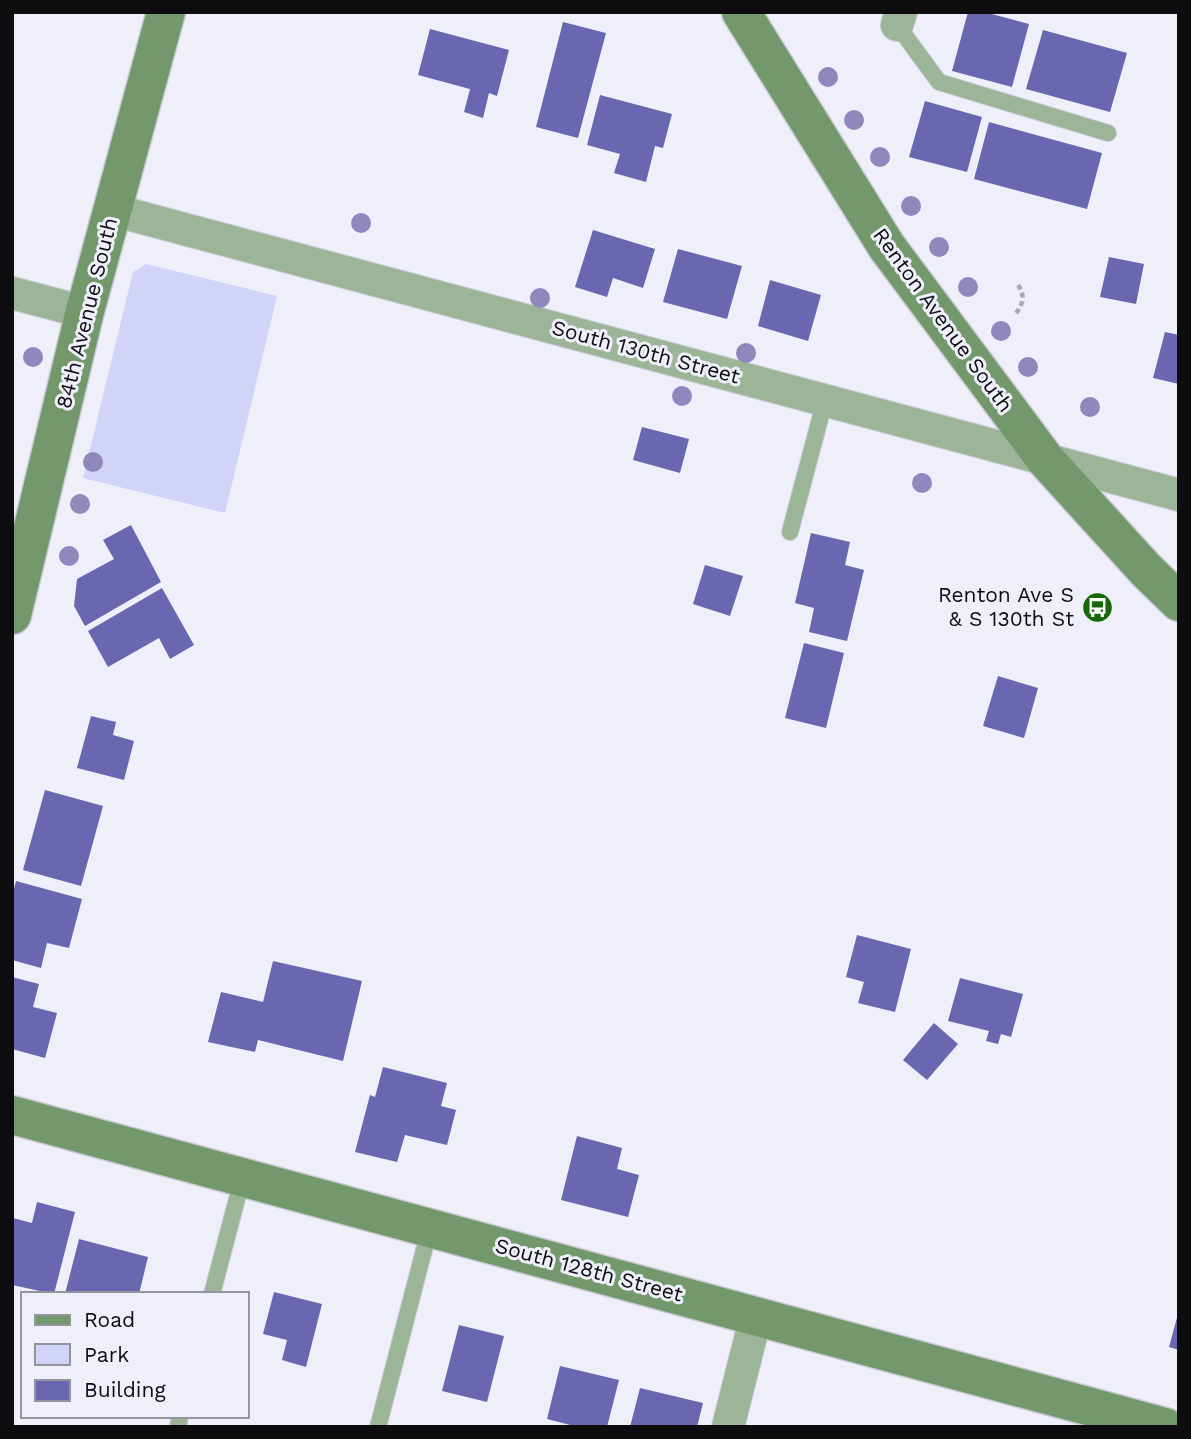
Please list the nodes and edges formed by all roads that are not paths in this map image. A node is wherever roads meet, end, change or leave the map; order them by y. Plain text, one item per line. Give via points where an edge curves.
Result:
1 (166, 12) edge
2 (741, 12) edge
3 (899, 19) edge
4 (1108, 133) dead end
5 (113, 210) junction
6 (12, 293) edge
7 (84, 315) junction
8 (825, 400) junction
9 (1045, 459) junction
10 (1179, 495) edge
11 (790, 532) dead end
12 (1179, 602) edge
13 (12, 615) edge
14 (12, 1115) edge
15 (243, 1176) junction
16 (430, 1227) junction
17 (213, 1292) edge
18 (756, 1316) junction
19 (378, 1427) edge
20 (728, 1427) edge
21 (1165, 1427) edge

1 - 5 street, 84th Avenue South
2 - 9 street, Renton Avenue South via 887,247
3 - 4 lane via 939,82
5 - 7 street, 84th Avenue South
5 - 8 street, South 130th Street
6 - 7 street
7 - 13 street, 84th Avenue South
8 - 9 street, South 130th Street
8 - 11 lane
9 - 10 street, South 130th Street
9 - 12 street, Renton Avenue South
14 - 15 street, South 128th Street
15 - 16 street, South 128th Street
15 - 17 lane
16 - 18 street, South 128th Street
16 - 19 lane
18 - 20 street
18 - 21 street, South 128th Street

